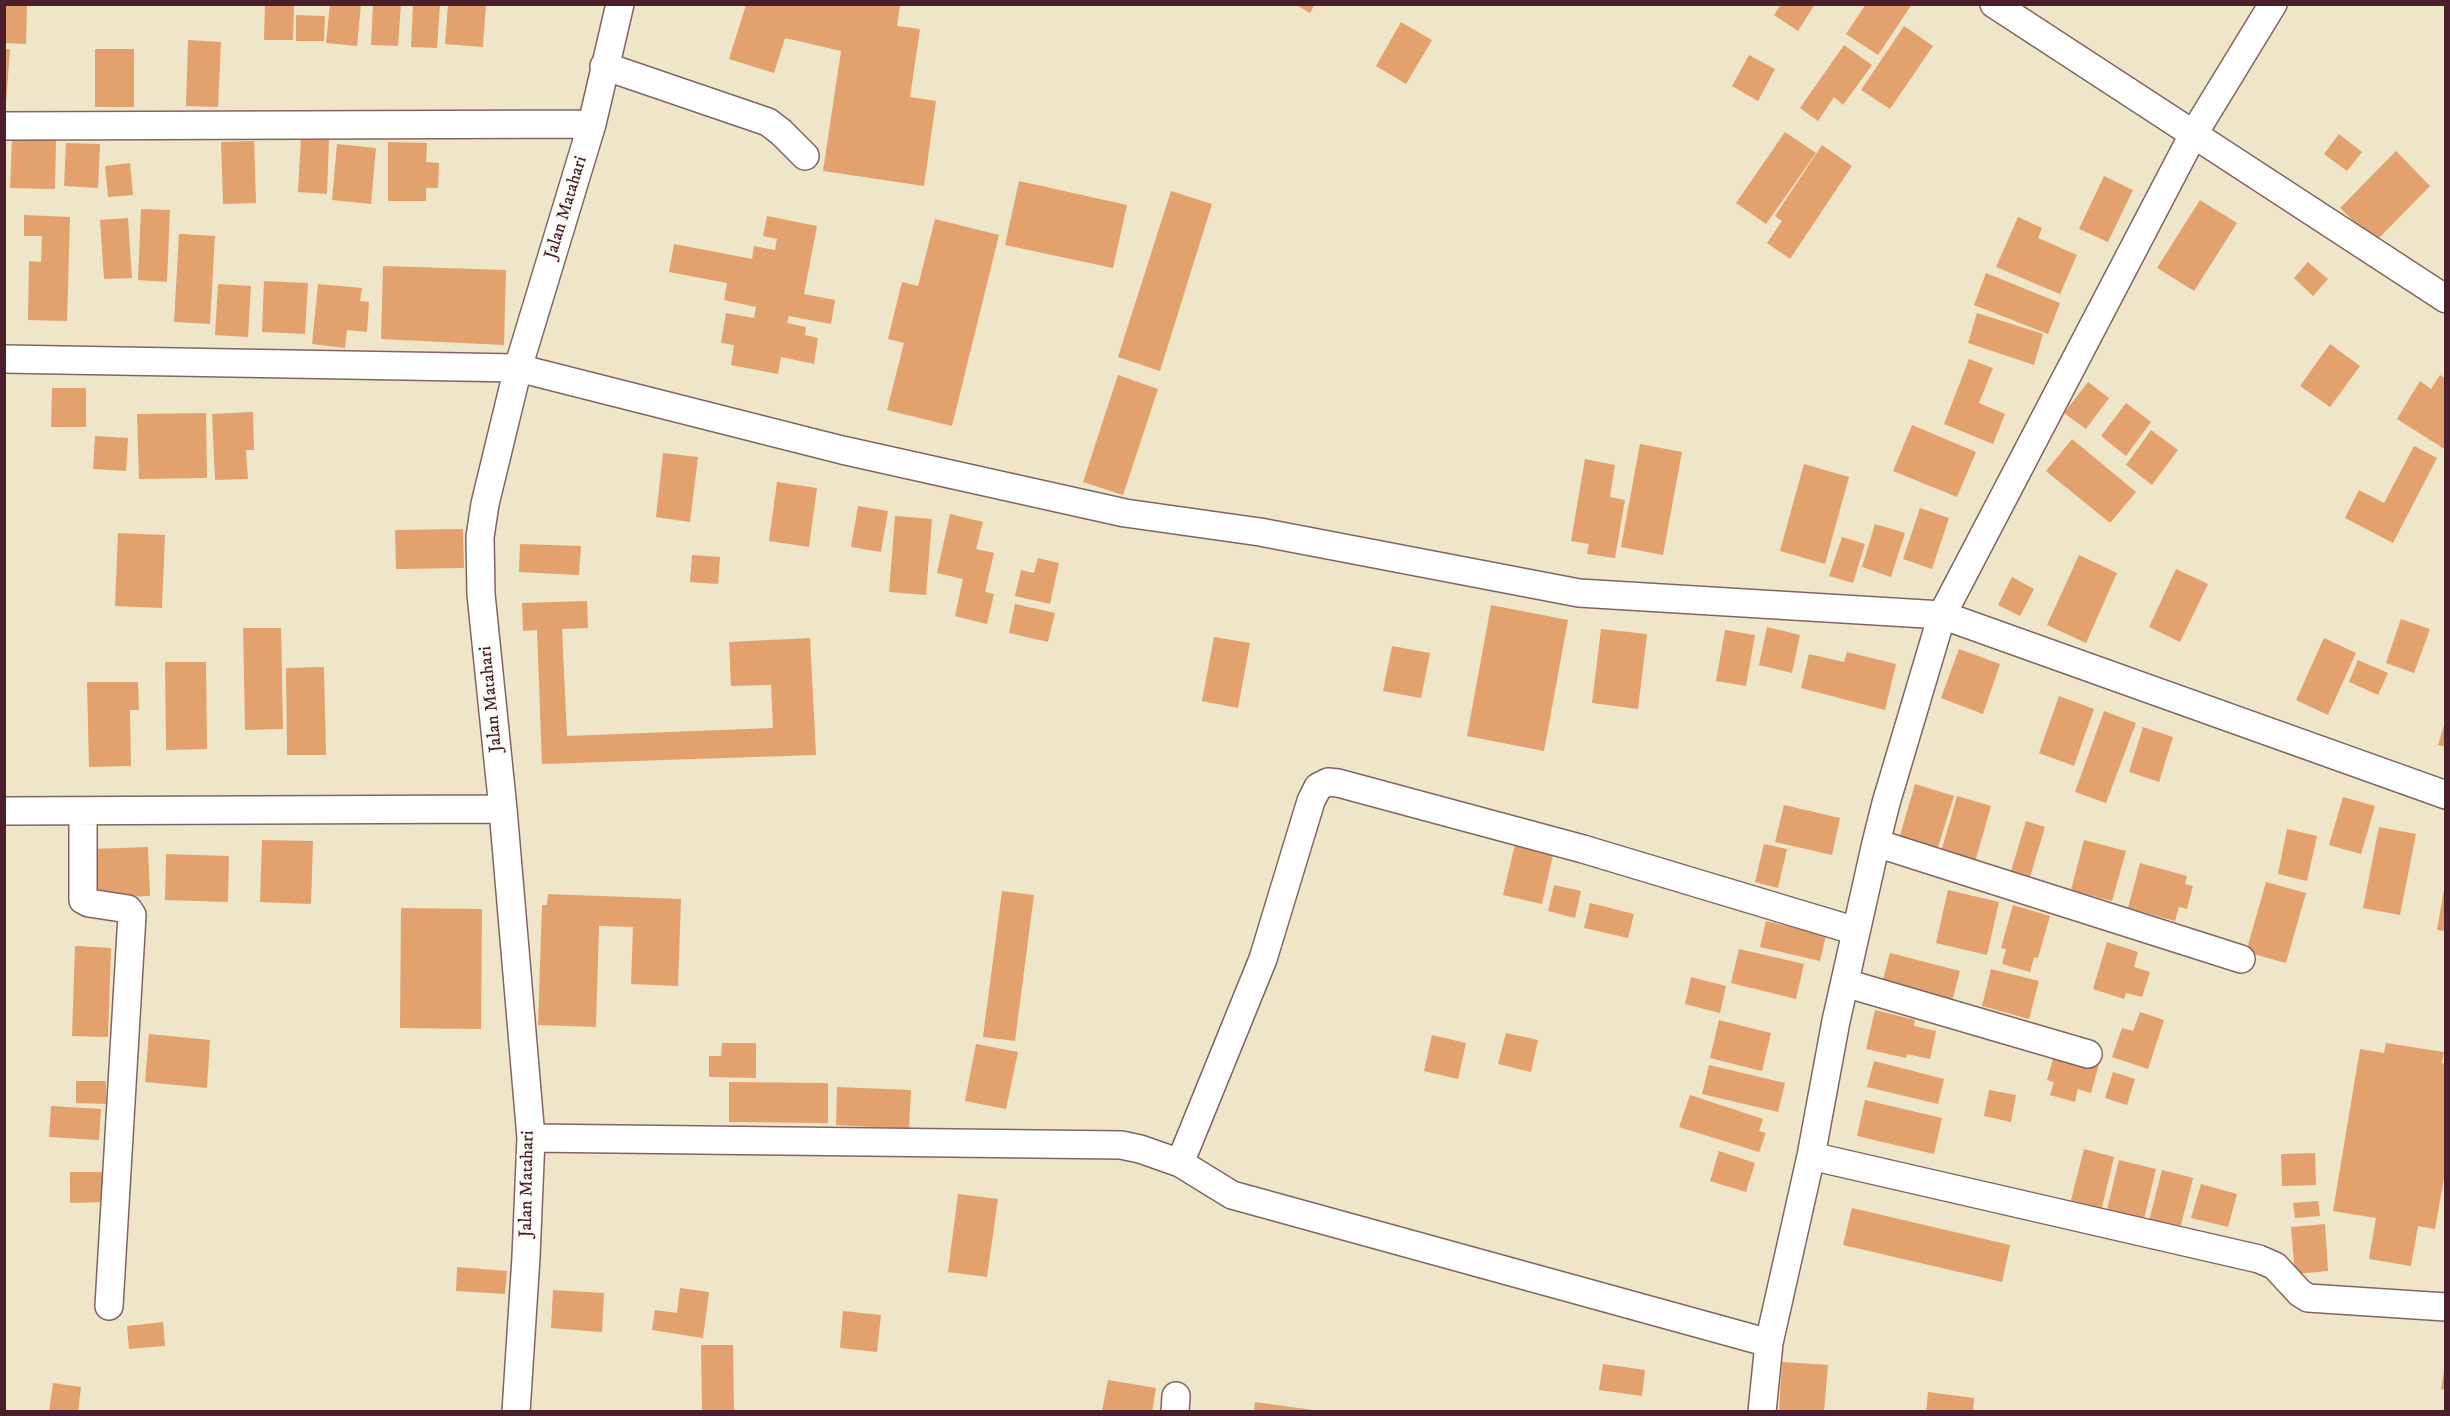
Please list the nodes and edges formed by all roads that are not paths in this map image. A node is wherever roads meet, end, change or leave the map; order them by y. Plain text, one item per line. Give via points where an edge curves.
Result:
1 (620, 4) edge
2 (1994, 4) edge
3 (2273, 4) edge
4 (604, 66) junction
5 (592, 124) junction
6 (4, 126) edge
7 (2193, 135) junction
8 (805, 156) dead end
9 (2445, 299) edge
10 (4, 359) edge
11 (518, 368) junction
12 (1942, 615) junction
13 (2445, 795) edge
14 (503, 809) junction
15 (83, 811) junction
16 (4, 812) edge
17 (1876, 843) junction
18 (1856, 931) junction
19 (2241, 959) dead end
20 (1845, 983) junction
21 (2088, 1054) dead end
22 (531, 1138) junction
23 (1811, 1156) junction
24 (1180, 1163) junction
25 (109, 1305) dead end
26 (2445, 1307) edge
27 (1769, 1343) junction
28 (516, 1412) edge
29 (1762, 1412) edge

1 - 4 street, Jalan Matahari
2 - 7 street
3 - 7 street
4 - 5 street, Jalan Matahari
4 - 8 street via 768,122
5 - 6 street
5 - 11 street, Jalan Matahari
7 - 9 street
7 - 12 street
10 - 11 street
11 - 12 street via 842,450 1125,513 1260,532 1579,593
11 - 14 street, Jalan Matahari via 480,537 481,594
12 - 13 street
12 - 17 street
14 - 15 street
14 - 22 street, Jalan Matahari
15 - 16 street
15 - 25 street via 82,900 128,909 132,915
17 - 18 street
17 - 19 street
18 - 20 street
18 - 24 street via 1583,849 1328,782 1318,788 1311,801 1263,959
20 - 21 street
20 - 23 street
22 - 24 street via 1121,1145
22 - 28 street, Jalan Matahari
23 - 26 street via 2259,1259 2275,1266 2308,1298
23 - 27 street
24 - 27 street via 1232,1195
27 - 29 street

